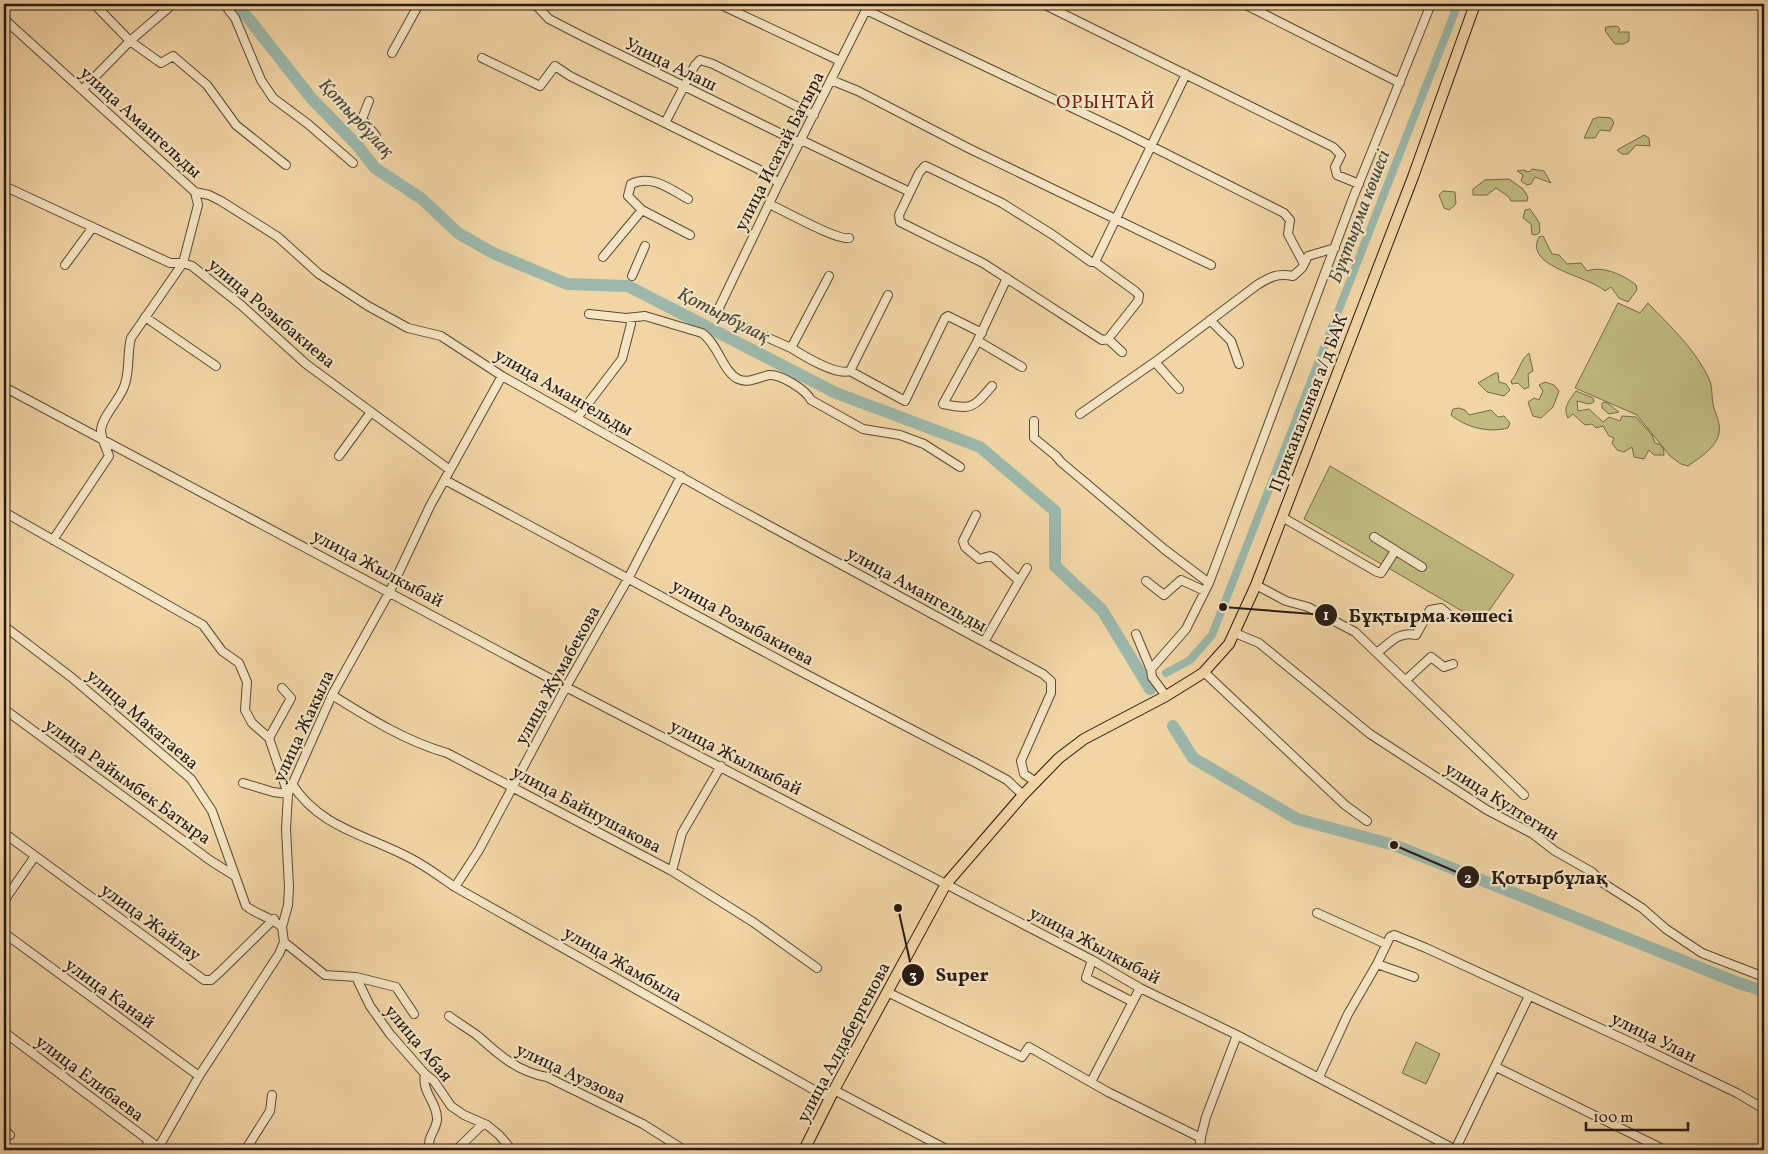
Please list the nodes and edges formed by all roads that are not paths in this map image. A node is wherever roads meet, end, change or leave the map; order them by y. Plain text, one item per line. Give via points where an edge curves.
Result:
1 (94, 4) edge
2 (224, 4) edge
3 (419, 4) edge
4 (535, 4) edge
5 (720, 4) edge
6 (1042, 4) edge
7 (1244, 4) edge
8 (1431, 4) edge
9 (1475, 4) edge
10 (168, 5) edge
11 (868, 7) edge
12 (4, 19) edge
13 (130, 41) junction
14 (392, 53) dead end
15 (482, 58) dead end
16 (840, 61) junction
17 (1186, 74) junction
18 (831, 80) junction
19 (1400, 83) junction
20 (684, 87) junction
21 (82, 90) junction
22 (369, 101) dead end
23 (814, 115) junction
24 (665, 123) junction
25 (376, 136) dead end
26 (801, 141) junction
27 (1150, 146) junction
28 (353, 163) dead end
29 (286, 165) dead end
30 (779, 183) junction
31 (1359, 184) junction
32 (4, 186) edge
33 (195, 192) junction
34 (910, 192) junction
35 (688, 200) dead end
36 (769, 204) junction
37 (642, 210) junction
38 (1115, 219) junction
39 (93, 227) junction
40 (690, 235) dead end
41 (849, 238) dead end
42 (645, 246) dead end
43 (1335, 248) junction
44 (603, 257) dead end
45 (1095, 262) junction
46 (183, 263) junction
47 (1304, 264) junction
48 (65, 265) dead end
49 (1211, 265) dead end
50 (632, 276) dead end
51 (829, 276) dead end
52 (1007, 278) junction
53 (888, 295) dead end
54 (589, 314) dead end
55 (145, 317) junction
56 (630, 318) junction
57 (1210, 320) junction
58 (982, 333) junction
59 (1108, 339) junction
60 (978, 341) junction
61 (791, 348) junction
62 (1122, 352) dead end
63 (1155, 362) junction
64 (1239, 364) dead end
65 (216, 366) dead end
66 (1022, 367) dead end
67 (850, 371) junction
68 (502, 376) junction
69 (992, 386) dead end
70 (4, 387) edge
71 (1179, 389) dead end
72 (371, 412) junction
73 (1080, 414) dead end
74 (577, 418) junction
75 (1034, 421) dead end
76 (103, 439) junction
77 (125, 450) junction
78 (109, 456) junction
79 (339, 456) dead end
80 (960, 467) dead end
81 (450, 470) junction
82 (681, 476) junction
83 (445, 480) junction
84 (4, 512) edge
85 (976, 515) dead end
86 (1282, 517) junction
87 (1374, 538) dead end
88 (53, 540) junction
89 (1395, 551) junction
90 (1422, 567) dead end
91 (1027, 568) dead end
92 (629, 578) junction
93 (1146, 581) dead end
94 (1018, 583) junction
95 (1209, 583) junction
96 (1256, 585) junction
97 (1205, 590) junction
98 (390, 591) junction
99 (1448, 614) dead end
100 (4, 626) edge
101 (1234, 633) junction
102 (1136, 634) dead end
103 (984, 642) junction
104 (1229, 644) joint
105 (1378, 652) junction
106 (1453, 664) dead end
107 (1151, 670) junction
108 (1204, 672) junction
109 (1406, 680) junction
110 (566, 687) junction
111 (282, 688) dead end
112 (332, 695) junction
113 (1166, 696) junction
114 (4, 709) edge
115 (270, 738) junction
116 (721, 766) junction
117 (1036, 782) junction
118 (242, 783) dead end
119 (292, 784) junction
120 (513, 786) junction
121 (288, 794) junction
122 (1023, 795) junction
123 (1524, 795) dead end
124 (1366, 822) dead end
125 (4, 833) edge
126 (35, 856) junction
127 (672, 871) junction
128 (235, 876) junction
129 (946, 884) junction
130 (455, 886) junction
131 (4, 901) edge
132 (1317, 912) dead end
133 (274, 919) junction
134 (282, 927) junction
135 (4, 933) edge
136 (284, 942) junction
137 (1386, 944) junction
138 (1092, 960) junction
139 (1377, 964) junction
140 (817, 968) dead end
141 (1414, 977) dead end
142 (1764, 977) edge
143 (356, 978) junction
144 (1140, 988) junction
145 (887, 992) junction
146 (1529, 996) junction
147 (1133, 1002) junction
148 (414, 1014) dead end
149 (449, 1016) dead end
150 (4, 1032) edge
151 (1237, 1034) junction
152 (1496, 1066) junction
153 (425, 1074) junction
154 (199, 1076) junction
155 (1319, 1077) junction
156 (1091, 1082) junction
157 (834, 1090) junction
158 (272, 1095) dead end
159 (1764, 1109) edge
160 (484, 1124) junction
161 (1201, 1138) junction
162 (150, 1141) junction
163 (158, 1149) edge
164 (144, 1150) edge
165 (245, 1150) edge
166 (431, 1150) edge
167 (456, 1150) edge
168 (512, 1150) edge
169 (684, 1150) edge
170 (804, 1150) edge
171 (948, 1150) edge
172 (1197, 1150) edge
173 (1205, 1150) edge
174 (1455, 1150) edge
175 (1666, 1150) edge

1 - 13 street
2 - 28 street via 235,18 261,80 273,98
3 - 14 street
4 - 20 street, Улица Алаш via 548,18
5 - 16 street
6 - 17 street
7 - 19 street
8 - 19 street
9 - 86 main road, Приканальная а/д БАК via 1413,177
10 - 13 street
11 - 16 street, улица Исатай Батыра
11 - 27 street
12 - 21 street, улица Амангельды
13 - 21 street
13 - 29 street via 161,63 173,56 180,60 207,85 236,125
15 - 24 street via 540,86 555,66
16 - 18 street, улица Исатай Батыра
17 - 27 street
17 - 31 street via 1333,147 1341,155 1335,167 1337,175
18 - 23 street, улица Исатай Батыра
18 - 38 street
19 - 31 street
20 - 23 street via 695,65 700,60 706,61
20 - 24 street
20 - 26 street, Улица Алаш
21 - 33 street, улица Амангельды
22 - 25 street via 362,120
23 - 26 street, улица Исатай Батыра
24 - 30 street via 758,169
26 - 30 street, улица Исатай Батыра
26 - 34 street, Улица Алаш
27 - 38 street
27 - 47 street via 1284,212 1290,220 1288,234
30 - 36 street, улица Исатай Батыра
31 - 43 street
32 - 39 street, улица Розыбакиева
33 - 46 street via 198,206
33 - 68 street, улица Амангельды via 221,201 278,238 319,274 368,306 408,328 441,336
34 - 45 street via 925,166 1002,203
34 - 52 street via 899,215 900,222
35 - 37 street via 655,181 640,180 631,184 628,196
36 - 41 street via 821,230
36 - 61 street, улица Исатай Батыра via 717,312
37 - 40 street
37 - 44 street
38 - 45 street
38 - 49 street
39 - 46 street, улица Розыбакиева via 170,263
39 - 48 street
42 - 50 street
43 - 47 street via 1308,256
43 - 95 street
45 - 59 street via 1138,295 1134,308
46 - 55 street
46 - 72 street, улица Розыбакиева via 207,277 306,364
47 - 57 street via 1292,276 1273,275
51 - 61 street
52 - 58 street
52 - 59 street via 1096,337
53 - 67 street
54 - 56 street
55 - 65 street
55 - 76 street via 131,338 128,349 130,367 124,388 102,424
56 - 74 street via 622,358
56 - 80 street via 645,316 702,333 731,374 739,379 754,380 771,375 790,382 807,392 811,400 863,429 900,435 924,444
57 - 63 street
57 - 64 street via 1231,341
58 - 60 street
58 - 67 street via 948,316 945,318 905,401
59 - 62 street
60 - 66 street
60 - 69 street via 943,404 963,408 974,406
61 - 67 street via 828,367 845,373
63 - 71 street
63 - 73 street
68 - 74 street, улица Амангельды
68 - 81 street, улица Жакыла
70 - 76 street, улица Жылкыбай
72 - 79 street
72 - 81 street, улица Розыбакиева
74 - 82 street, улица Амангельды
75 - 95 street via 1034,438 1164,549
76 - 77 street, улица Жылкыбай
76 - 78 street
77 - 78 street
77 - 98 street, улица Жылкыбай
78 - 88 street
81 - 83 street, улица Жакыла
82 - 92 street, улица Жумабекова
82 - 103 street, улица Амангельды
83 - 92 street, улица Розыбакиева
83 - 98 street, улица Жакыла
84 - 88 street
85 - 94 street via 963,541 965,547 979,559 994,558
86 - 89 street via 1377,572 1381,573
86 - 96 main road, Приканальная а/д БАК
87 - 89 street
88 - 115 street via 203,625 222,650 239,663 247,682 245,710 252,723
89 - 90 street
91 - 94 street
92 - 110 street, улица Жумабекова
92 - 122 street, улица Розыбакиева via 1007,780
93 - 97 street via 1164,596 1181,580
94 - 103 street
95 - 97 street
96 - 101 main road, Приканальная а/д БАК
96 - 105 street via 1335,620
97 - 107 street via 1186,629 1156,660
98 - 110 street, улица Жылкыбай
98 - 112 street, улица Жакыла
99 - 105 street via 1441,608 1430,610 1416,635 1399,634
100 - 128 street, улица Макатаева via 71,677 191,780 212,811
101 - 104 main road, Приканальная а/д БАК
101 - 142 street, улица Култегин via 1259,643 1370,734 1487,810 1533,834 1592,872 1702,953
102 - 107 street
103 - 117 street, улица Амангельды via 1051,681 1051,693 1021,761 1024,774
104 - 108 main road, улица Алдабергенова
105 - 109 street
106 - 109 street via 1444,667 1430,657
107 - 113 street via 1152,677
108 - 113 main road, улица Алдабергенова
108 - 124 street
109 - 123 street
110 - 116 street, улица Жылкыбай
110 - 120 street, улица Жумабекова
111 - 115 street via 291,698
112 - 119 street, улица Жакыла
112 - 120 street, улица Байнушакова via 410,740 448,753
113 - 117 main road, улица Алдабергенова via 1084,739 1059,758
114 - 128 street, улица Райымбек Батыра
115 - 121 street
116 - 127 street via 682,833
116 - 129 street, улица Жылкыбай
117 - 122 main road, улица Алдабергенова
118 - 121 street
119 - 121 street, улица Жакыла
119 - 130 street, улица Жамбыла via 312,810 410,858
120 - 127 street, улица Байнушакова
120 - 130 street, улица Жумабекова via 480,850
121 - 134 street, улица Жакыла via 289,887
122 - 129 main road, улица Алдабергенова
125 - 126 street, улица Жайлау
126 - 131 street
126 - 133 street, улица Жайлау via 204,980 211,980
127 - 140 street, улица Байнушакова
128 - 133 street, улица Макатаева via 246,906 255,913
129 - 138 street, улица Жылкыбай
129 - 145 main road, улица Алдабергенова
130 - 157 street, улица Жамбыла via 823,1095
132 - 137 street
133 - 134 street, улица Макатаева
134 - 136 street, улица Жакыла
135 - 154 street, улица Канай
136 - 143 street via 325,975
136 - 154 street via 280,954
137 - 139 street
137 - 146 street, улица Улан via 1394,935
138 - 144 street, улица Жылкыбай
138 - 147 street via 1086,978
139 - 141 street
139 - 155 street via 1348,1014
143 - 148 street via 396,988
143 - 153 street, улица Абая via 370,1006 390,1034
144 - 147 street
144 - 151 street, улица Жылкыбай
145 - 156 street via 1022,1057 1029,1048
145 - 157 main road, улица Алдабергенова
146 - 152 street
146 - 159 street, улица Улан
147 - 156 street
149 - 169 street, улица Ауэзова via 508,1062 533,1074 546,1076 631,1117
150 - 162 street, улица Елибаева
151 - 155 street, улица Жылкыбай
151 - 161 street
152 - 174 street
152 - 175 street
153 - 160 street, улица Абая via 434,1081 451,1106
153 - 166 street via 423,1081 437,1115 437,1124 429,1138
154 - 163 street
155 - 174 street, улица Жылкыбай
156 - 161 street
157 - 170 main road, улица Алдабергенова
157 - 171 street, улица Жамбыла
158 - 165 street via 270,1110
160 - 167 street
160 - 168 street, улица Абая
161 - 172 street
161 - 173 street via 1200,1148
162 - 163 street, улица Елибаева
162 - 164 street

